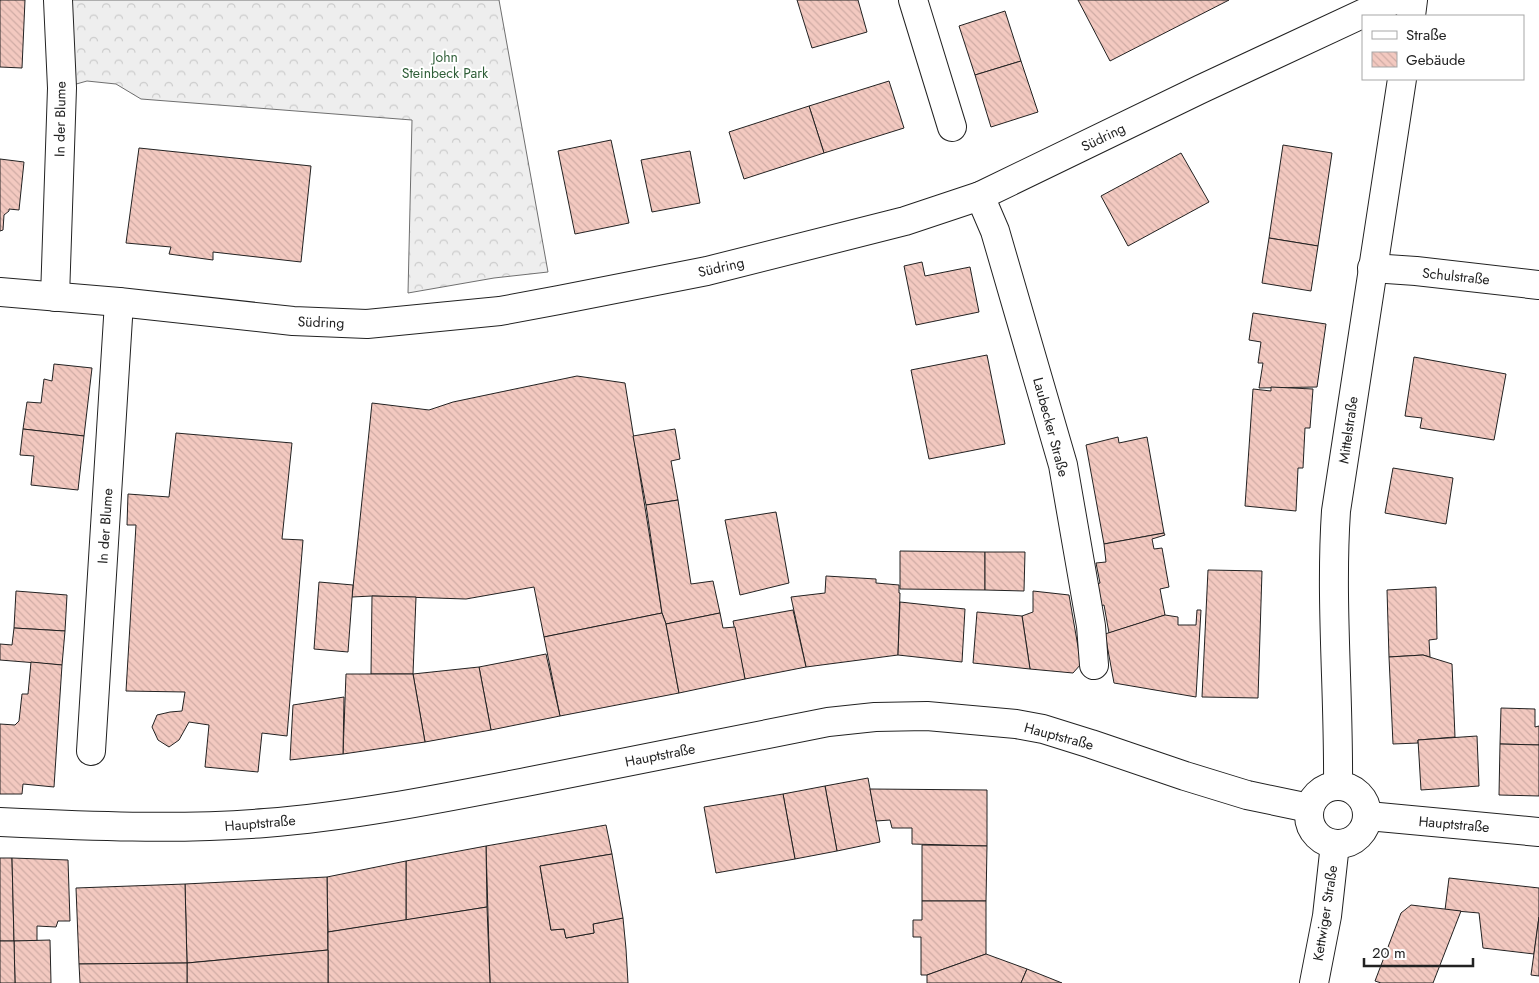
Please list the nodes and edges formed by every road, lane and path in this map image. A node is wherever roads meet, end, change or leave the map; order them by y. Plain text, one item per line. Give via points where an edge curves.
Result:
1 (58, 0) edge
2 (913, 0) edge
3 (1395, 0) edge
4 (1413, 0) edge
5 (1411, 15) edge
6 (1402, 80) edge
7 (952, 127) dead end
8 (980, 196) junction
9 (1372, 268) junction
10 (1539, 286) edge
11 (0, 292) edge
12 (55, 297) junction
13 (118, 302) junction
14 (1094, 665) dead end
15 (90, 751) dead end
16 (1338, 785) junction
17 (1309, 808) junction
18 (1368, 816) junction
19 (0, 822) edge
20 (1539, 832) edge
21 (1335, 844) junction
22 (1314, 983) edge

1 - 12 street, In der Blume via 62,88
2 - 7 street
3 - 8 street, Südring
4 - 5 street
6 - 9 street, Mittelstraße
8 - 13 street, Südring via 905,221 707,271 500,311 367,324 293,321
8 - 14 street, Laubecker Straße via 995,231 1063,465 1091,626
9 - 10 street, Schulstraße
9 - 16 street, Mittelstraße via 1334,540
11 - 12 street, Südring
12 - 13 street, Südring
13 - 15 street, In der Blume
16 - 17 street via 1319,792
16 - 18 street via 1355,790 1362,797
17 - 19 street, Hauptstraße via 1220,787 1043,729 928,716 828,722 351,814 216,826
17 - 21 street via 1312,828 1318,836
18 - 20 street, Hauptstraße
18 - 21 street via 1366,826 1354,840
21 - 22 street, Kettwiger Straße via 1327,916

